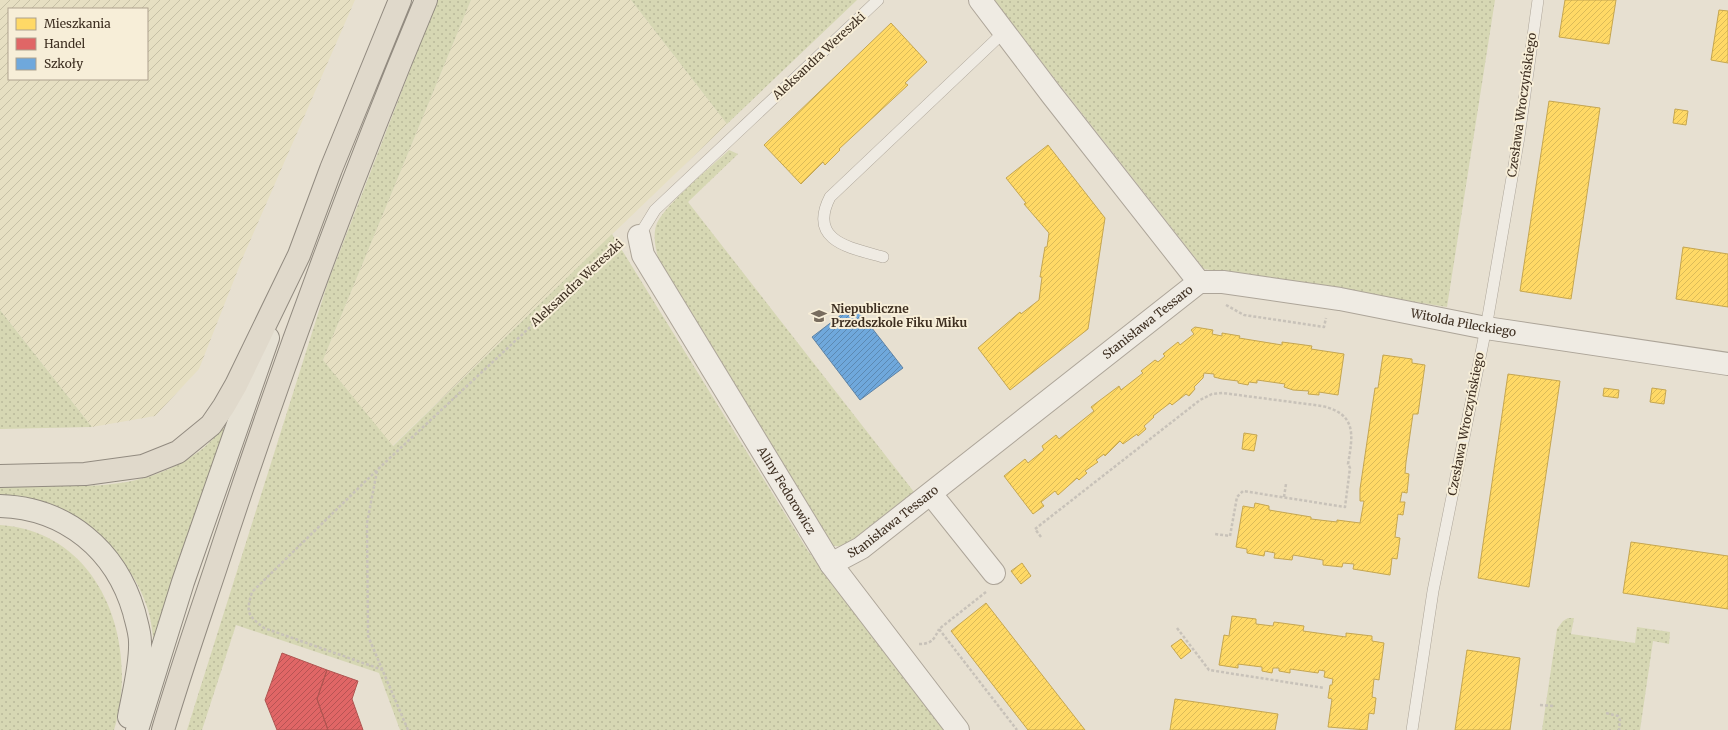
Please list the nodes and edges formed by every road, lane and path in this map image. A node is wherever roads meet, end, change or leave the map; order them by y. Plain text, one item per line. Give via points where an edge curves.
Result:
1 (400, 0) edge
2 (426, 0) edge
3 (878, 0) edge
4 (980, 0) edge
5 (1538, 0) edge
6 (1004, 32) junction
7 (639, 236) junction
8 (299, 255) junction
9 (883, 257) dead end
10 (1199, 282) junction
11 (1329, 298) junction
12 (1224, 302) dead end
13 (1486, 328) junction
14 (1728, 364) edge
15 (377, 470) junction
16 (0, 476) edge
17 (1286, 484) dead end
18 (930, 494) junction
19 (1284, 497) junction
20 (0, 506) edge
21 (1215, 534) dead end
22 (1041, 537) dead end
23 (831, 564) junction
24 (991, 582) joint
25 (1177, 628) dead end
26 (939, 629) junction
27 (915, 645) dead end
28 (383, 670) junction
29 (1324, 688) dead end
30 (1540, 705) dead end
31 (1553, 706) dead end
32 (1606, 713) dead end
33 (126, 730) edge
34 (137, 730) edge
35 (163, 730) edge
36 (408, 730) edge
37 (958, 730) edge
38 (1017, 730) edge
39 (1412, 730) edge
40 (1619, 730) edge

1 - 8 highway
2 - 35 highway via 360,162 300,320 242,485
3 - 7 lane, Aleksandra Wereszki via 655,210
4 - 6 street, Stanisława Tessaro
5 - 13 lane, Czesława Wroczyńskiego via 1519,137
6 - 9 lane via 830,197 824,216 826,227 834,239 843,246
6 - 10 street, Stanisława Tessaro
7 - 15 path, Aleksandra Wereszki via 628,236
7 - 23 street, Aliny Fedorowicz via 643,255
8 - 16 highway via 224,406 211,425 178,452 161,460 123,470 85,474
8 - 34 main road via 216,484
10 - 11 street, Witolda Pileckiego via 1223,282
10 - 18 street, Stanisława Tessaro
11 - 12 path via 1324,327 1244,315
11 - 13 street, Witolda Pileckiego
13 - 14 street, Witolda Pileckiego
13 - 39 lane, Czesława Wroczyńskiego via 1433,591
15 - 28 path via 366,523 368,636
15 - 28 path, Aleksandra Wereszki via 252,592 248,608 251,618 264,628
17 - 19 path
18 - 23 street, Stanisława Tessaro via 861,548
18 - 24 street
19 - 21 path via 1240,492 1236,497 1230,536
19 - 22 path via 1345,507 1352,437 1349,423 1341,413 1329,408 1217,393 1200,400 1035,529
20 - 33 main road via 36,511 67,524 96,546 124,583 140,642
23 - 37 street, Aliny Fedorowicz
24 - 26 path
25 - 29 path via 1209,670
26 - 27 path via 928,644
26 - 38 path
28 - 36 path
30 - 31 path
32 - 40 path via 1618,716

